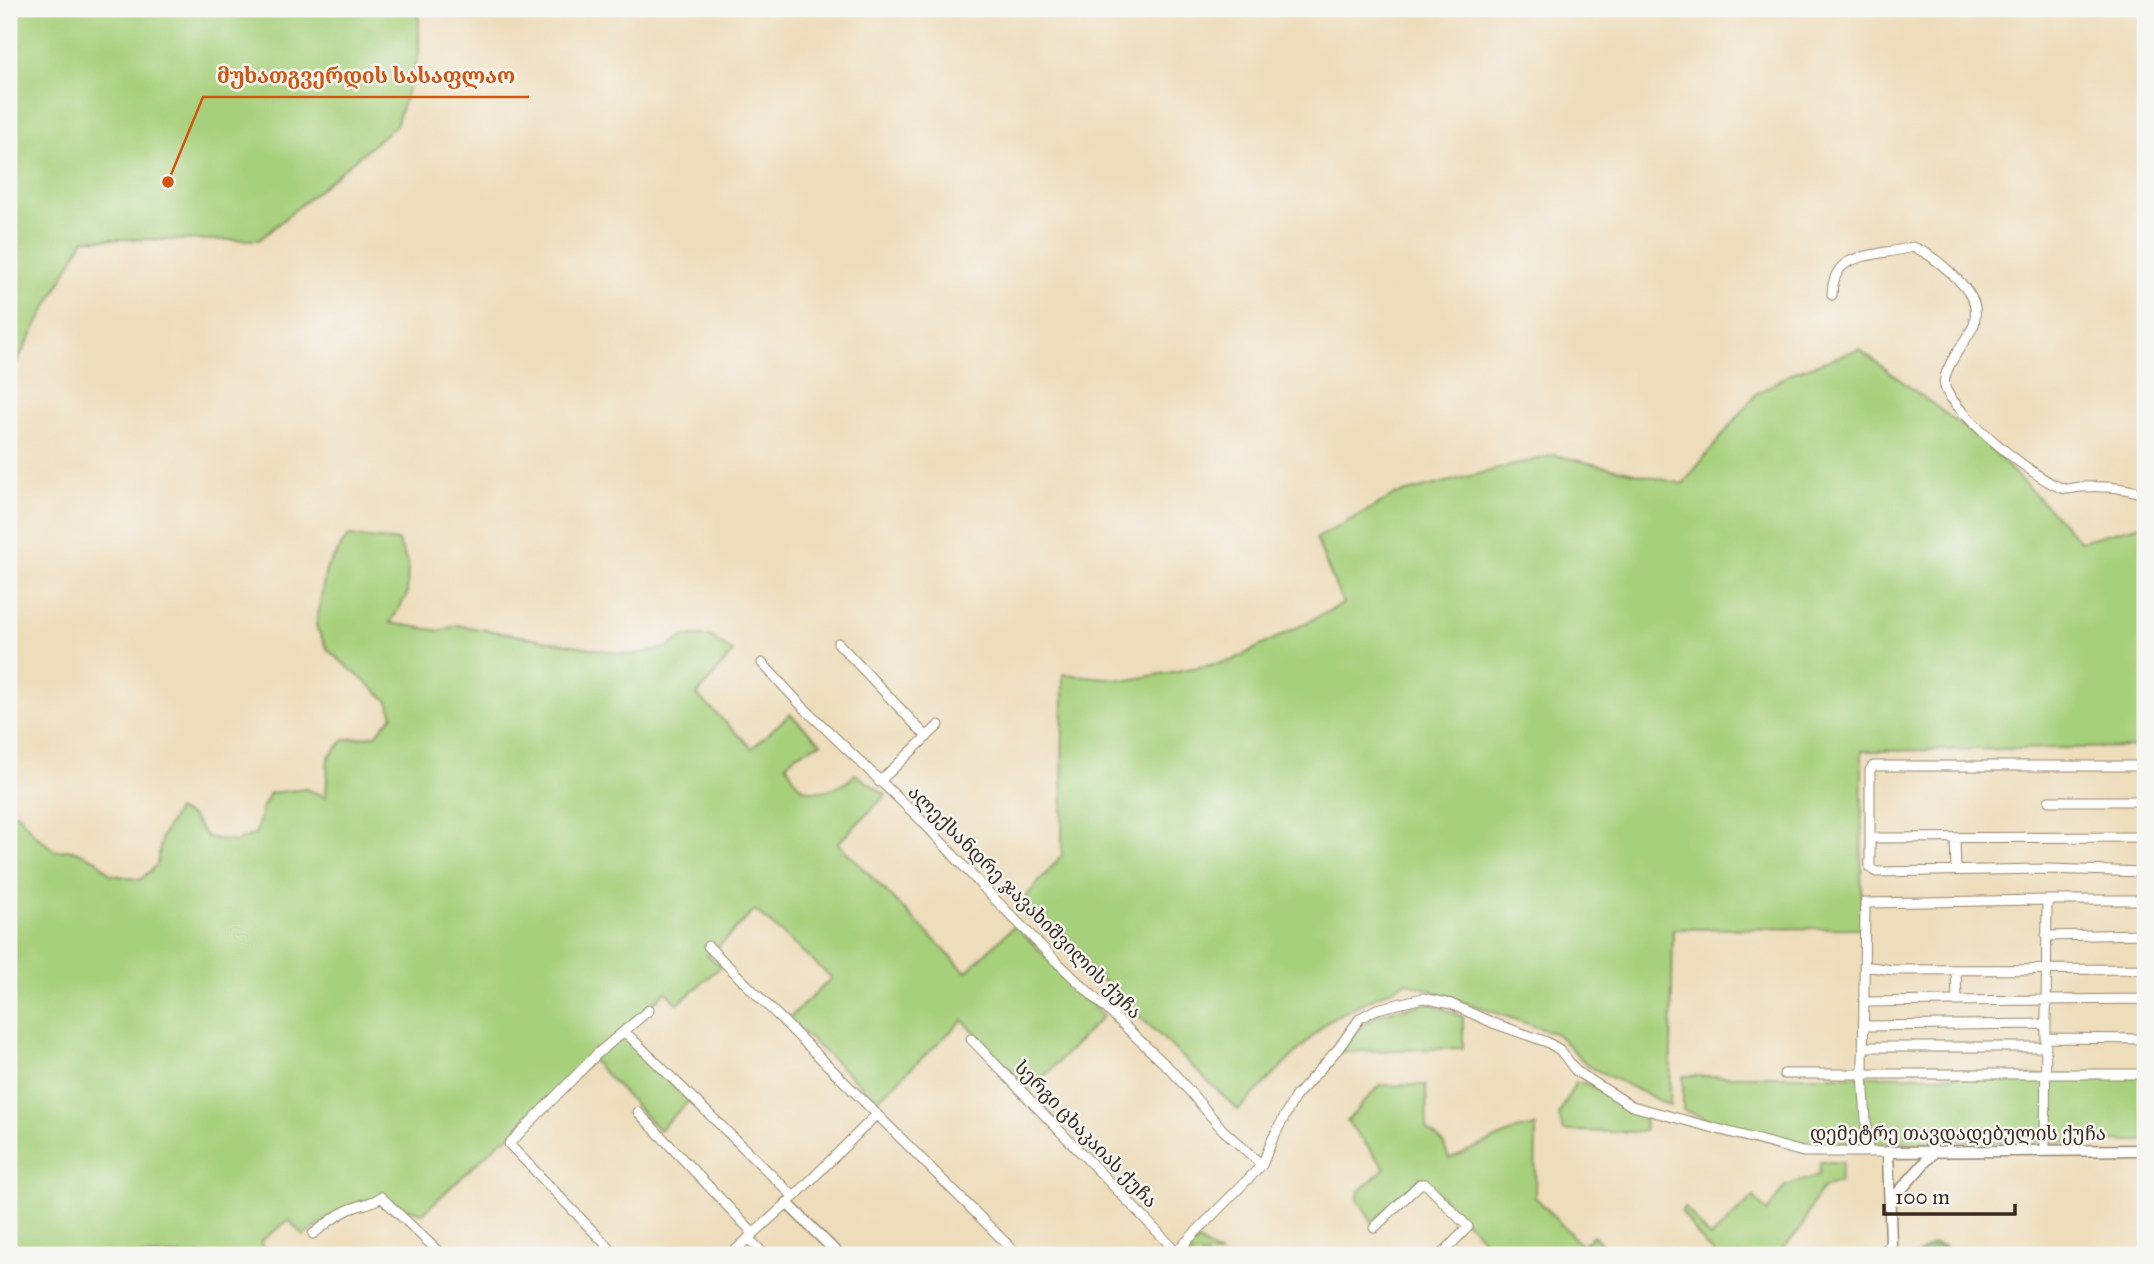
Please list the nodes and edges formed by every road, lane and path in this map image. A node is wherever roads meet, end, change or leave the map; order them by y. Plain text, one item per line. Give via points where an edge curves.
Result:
1 (1832, 295) dead end
2 (2145, 495) edge
3 (838, 643) dead end
4 (762, 663) dead end
5 (939, 725) dead end
6 (927, 737) junction
7 (2145, 766) edge
8 (879, 782) junction
9 (2049, 801) dead end
10 (2145, 801) edge
11 (2145, 836) edge
12 (1870, 838) junction
13 (1955, 838) junction
14 (1956, 870) junction
15 (2145, 872) edge
16 (2047, 900) junction
17 (2145, 900) edge
18 (2145, 920) edge
19 (2145, 934) edge
20 (2046, 936) junction
21 (708, 946) dead end
22 (1864, 966) junction
23 (2046, 969) junction
24 (2145, 969) edge
25 (1956, 970) junction
26 (2046, 1000) junction
27 (2145, 1000) edge
28 (1957, 1001) junction
29 (1864, 1002) junction
30 (649, 1010) dead end
31 (2046, 1024) junction
32 (1864, 1026) junction
33 (625, 1032) junction
34 (971, 1039) dead end
35 (2145, 1039) edge
36 (2046, 1043) junction
37 (1864, 1046) junction
38 (1784, 1074) dead end
39 (1863, 1074) junction
40 (2045, 1074) junction
41 (2145, 1074) edge
42 (638, 1112) dead end
43 (877, 1114) junction
44 (2045, 1150) junction
45 (2145, 1150) edge
46 (1935, 1151) junction
47 (1868, 1152) junction
48 (1888, 1152) junction
49 (1262, 1165) junction
50 (790, 1200) junction
51 (1890, 1202) junction
52 (1374, 1228) dead end
53 (313, 1234) dead end
54 (751, 1235) junction
55 (1175, 1254) edge
56 (442, 1255) edge
57 (616, 1255) edge
58 (730, 1255) edge
59 (765, 1255) edge
60 (839, 1255) edge
61 (1018, 1255) edge
62 (1441, 1255) edge
63 (1883, 1255) edge

1 - 2 street via 1837,272 1852,259 1913,247 1922,250 1954,276 1975,304 1974,325 1945,377 1944,387 1960,412 2050,483 2066,489 2107,487
3 - 6 street
4 - 8 street, ალექსანდრე ჯავახიშვილის ქუჩა
5 - 6 street
6 - 8 street
7 - 12 street via 1879,765 1870,769
8 - 49 street, ალექსანდრე ჯავახიშვილის ქუჩა
9 - 10 street
11 - 13 street
12 - 13 street
12 - 14 street via 1871,871
13 - 14 street
14 - 15 street
16 - 17 street
16 - 20 street
16 - 22 street via 1865,904
18 - 19 street
19 - 20 street
19 - 24 street
20 - 23 street
21 - 43 street
22 - 25 street
22 - 29 street
23 - 24 street
23 - 25 street
23 - 26 street
24 - 27 street
25 - 28 street
26 - 27 street
26 - 28 street
26 - 31 street
28 - 29 street
29 - 32 street
30 - 33 street
31 - 32 street
31 - 36 street
32 - 37 street
33 - 50 street
33 - 57 street via 509,1144
34 - 55 street, სერგი ცხაკაიას ქუჩა
35 - 36 street
36 - 37 street
36 - 40 street
37 - 39 street
38 - 39 street
39 - 40 street
39 - 47 street
40 - 41 street
40 - 44 street
42 - 54 street
43 - 50 street
43 - 61 street
44 - 45 street, დემეტრე თავდადებულის ქუჩა
44 - 46 street, დემეტრე თავდადებულის ქუჩა
46 - 48 street, დემეტრე თავდადებულის ქუჩა
46 - 51 street
47 - 48 street, დემეტრე თავდადებულის ქუჩა
47 - 49 street, დემეტრე თავდადებულის ქუჩა via 1803,1152 1632,1106 1576,1071 1562,1048 1451,1004 1423,998 1360,1018 1295,1097
48 - 51 street
49 - 55 street, დემეტრე თავდადებულის ქუჩა
50 - 54 street
50 - 60 street
51 - 63 street via 1891,1244
52 - 62 street via 1426,1184 1468,1227
53 - 56 street via 352,1208 381,1197
54 - 58 street
54 - 59 street

